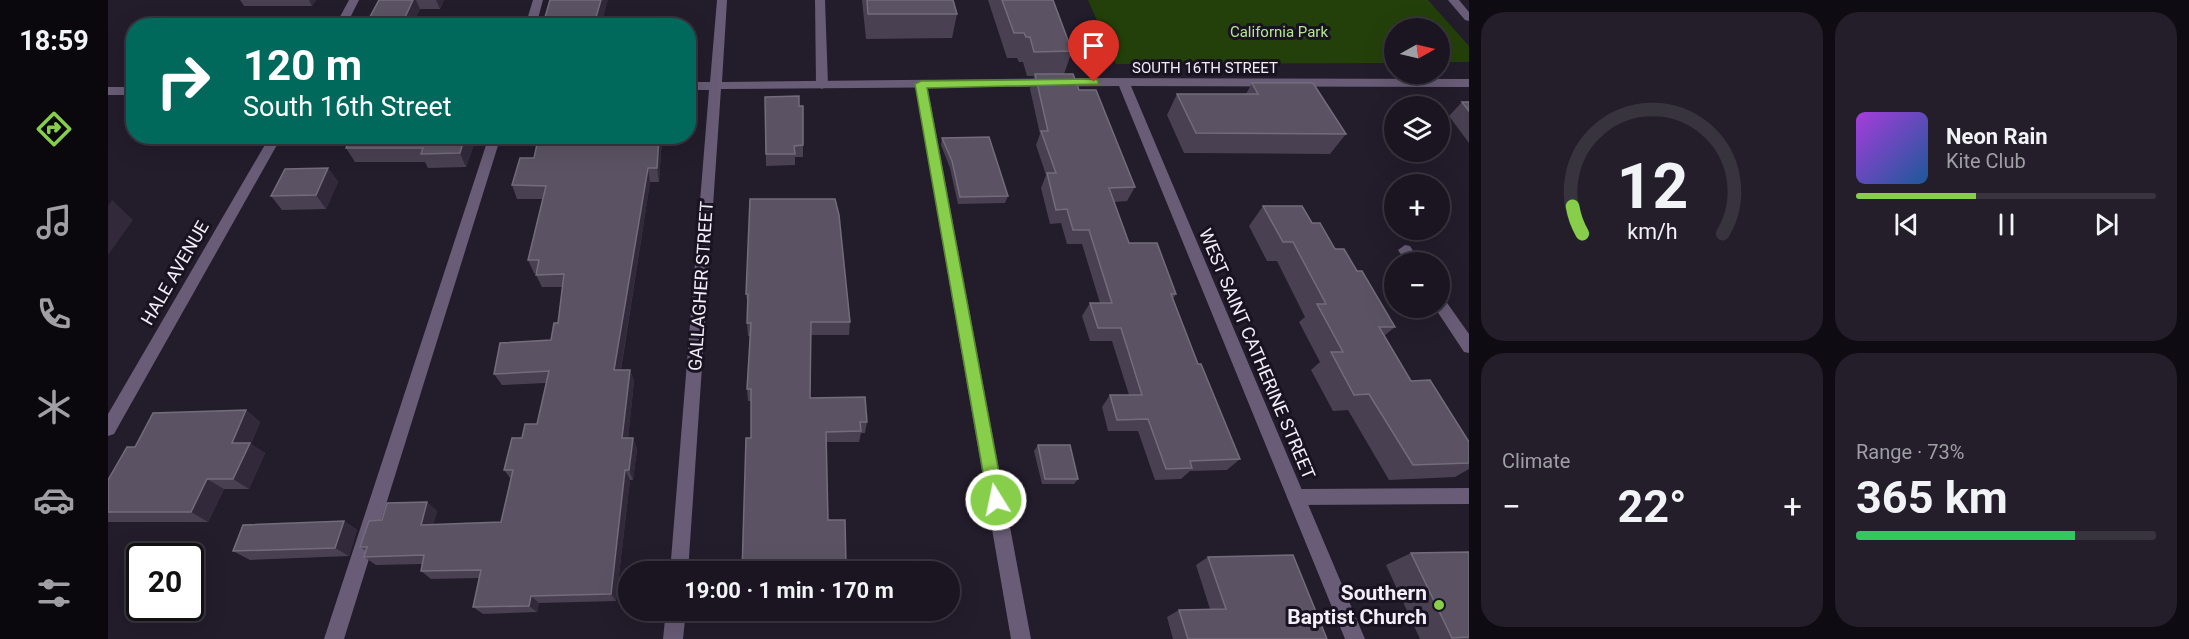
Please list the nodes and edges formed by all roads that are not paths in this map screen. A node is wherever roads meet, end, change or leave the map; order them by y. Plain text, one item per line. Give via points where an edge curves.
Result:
1 (354, 0) edge
2 (538, 0) edge
3 (722, 0) edge
4 (820, 0) edge
5 (1452, 0) edge
6 (344, 18) edge
7 (532, 18) edge
8 (1469, 18) edge
9 (1124, 83) junction
10 (1469, 83) edge
11 (921, 84) junction
12 (717, 85) junction
13 (822, 85) junction
14 (696, 86) edge
15 (108, 91) edge
16 (126, 91) edge
17 (271, 144) edge
18 (492, 144) edge
19 (1450, 318) edge
20 (1469, 347) edge
21 (108, 429) edge
22 (1469, 496) edge
23 (1296, 497) junction
24 (680, 561) edge
25 (675, 621) edge
26 (334, 639) edge
27 (673, 639) edge
28 (1021, 639) edge
29 (1355, 639) edge

1 - 6 street
2 - 7 street
3 - 12 street, GALLAGHER STREET
4 - 13 street
5 - 8 street
9 - 10 street, SOUTH 16TH STREET
9 - 11 street, SOUTH 16TH STREET
9 - 23 street, WEST SAINT CATHERINE STREET
11 - 13 street, SOUTH 16TH STREET
11 - 28 street
12 - 13 street, SOUTH 16TH STREET
12 - 14 street, SOUTH 16TH STREET
12 - 24 street, GALLAGHER STREET
15 - 16 street
17 - 21 street, HALE AVENUE
18 - 26 street
19 - 20 street
22 - 23 street
23 - 29 street, WEST SAINT CATHERINE STREET
25 - 27 street

